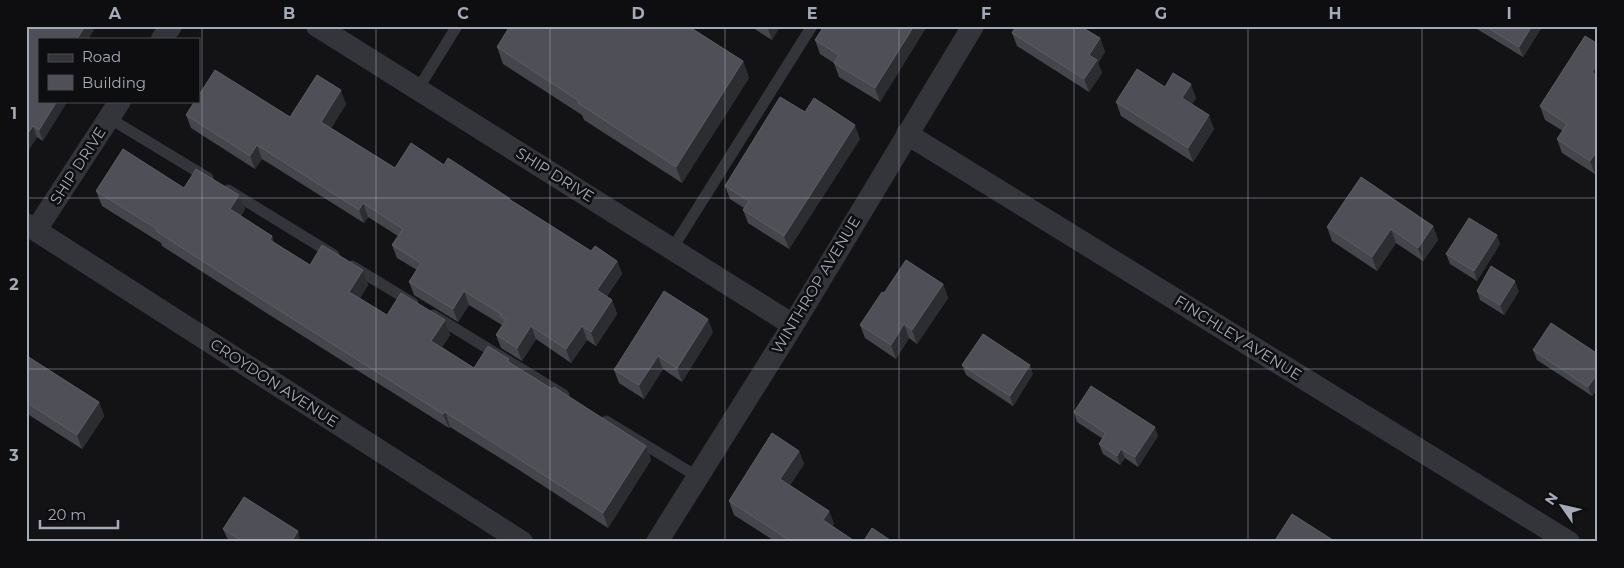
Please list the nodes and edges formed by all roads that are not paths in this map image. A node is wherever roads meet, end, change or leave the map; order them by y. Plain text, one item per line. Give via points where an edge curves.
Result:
1 (171, 26) edge
2 (317, 26) edge
3 (457, 26) edge
4 (812, 26) edge
5 (973, 26) edge
6 (163, 38) edge
7 (418, 89) junction
8 (114, 110) edge
9 (907, 134) junction
10 (31, 227) edge
11 (672, 249) junction
12 (793, 324) junction
13 (574, 401) edge
14 (599, 416) edge
15 (698, 477) junction
16 (522, 542) edge
17 (658, 542) edge
18 (1569, 542) edge

1 - 6 street
2 - 7 street, SHIP DRIVE
3 - 7 lane
4 - 11 lane
5 - 9 street, WINTHROP AVENUE
7 - 11 street, SHIP DRIVE
8 - 10 street, SHIP DRIVE
8 - 13 lane
9 - 12 street, WINTHROP AVENUE
9 - 18 street, FINCHLEY AVENUE
10 - 16 street, CROYDON AVENUE
11 - 12 street, SHIP DRIVE
12 - 15 street, WINTHROP AVENUE
14 - 15 lane
15 - 17 street, WINTHROP AVENUE

